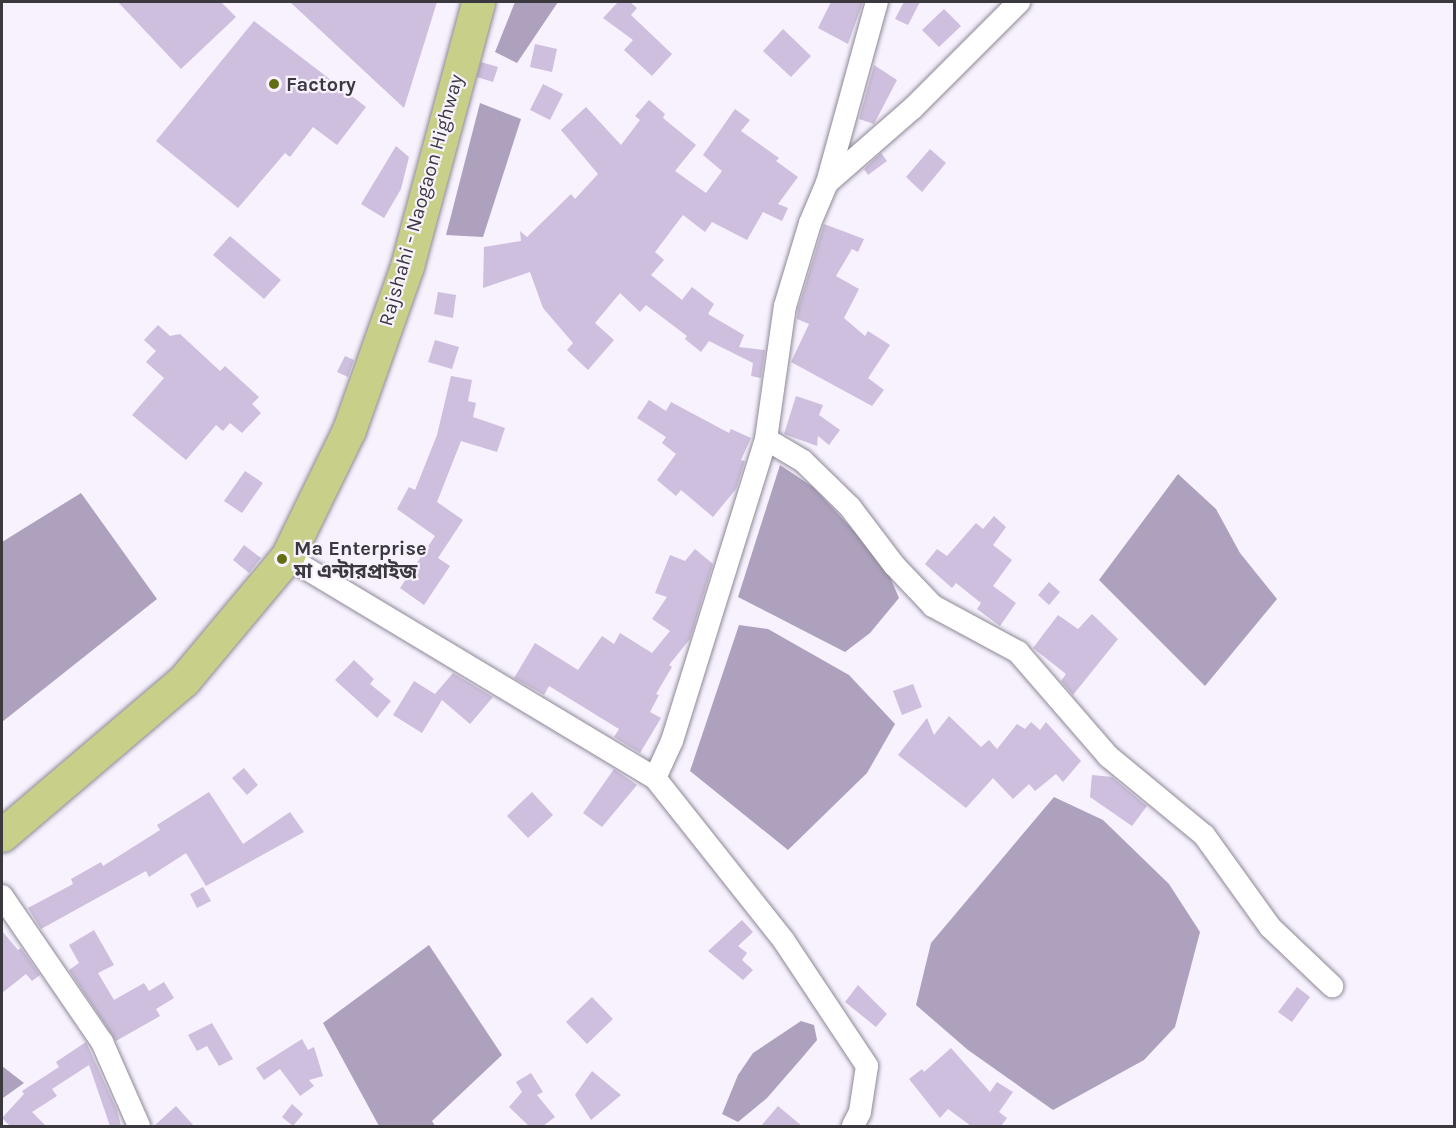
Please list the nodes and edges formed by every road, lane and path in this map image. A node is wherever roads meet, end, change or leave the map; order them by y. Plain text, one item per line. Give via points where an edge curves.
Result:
1 (478, 2) edge
2 (877, 2) edge
3 (1020, 2) edge
4 (827, 183) junction
5 (766, 439) junction
6 (286, 557) junction
7 (655, 778) junction
8 (2, 835) edge
9 (2, 896) edge
10 (1332, 986) dead end
11 (139, 1126) edge
12 (853, 1126) edge

1 - 6 main road, Rajshahi - Naogaon Highway via 407,266 349,430
2 - 4 street
3 - 4 street via 913,108
4 - 5 street via 810,223 785,306
5 - 7 street via 672,741
5 - 10 street via 803,461 842,499 894,565 933,606 1018,652 1108,756 1204,835 1270,927
6 - 7 street
6 - 8 main road, Rajshahi - Naogaon Highway via 184,680
7 - 12 street via 784,941 867,1066 861,1112
9 - 11 street via 102,1042

